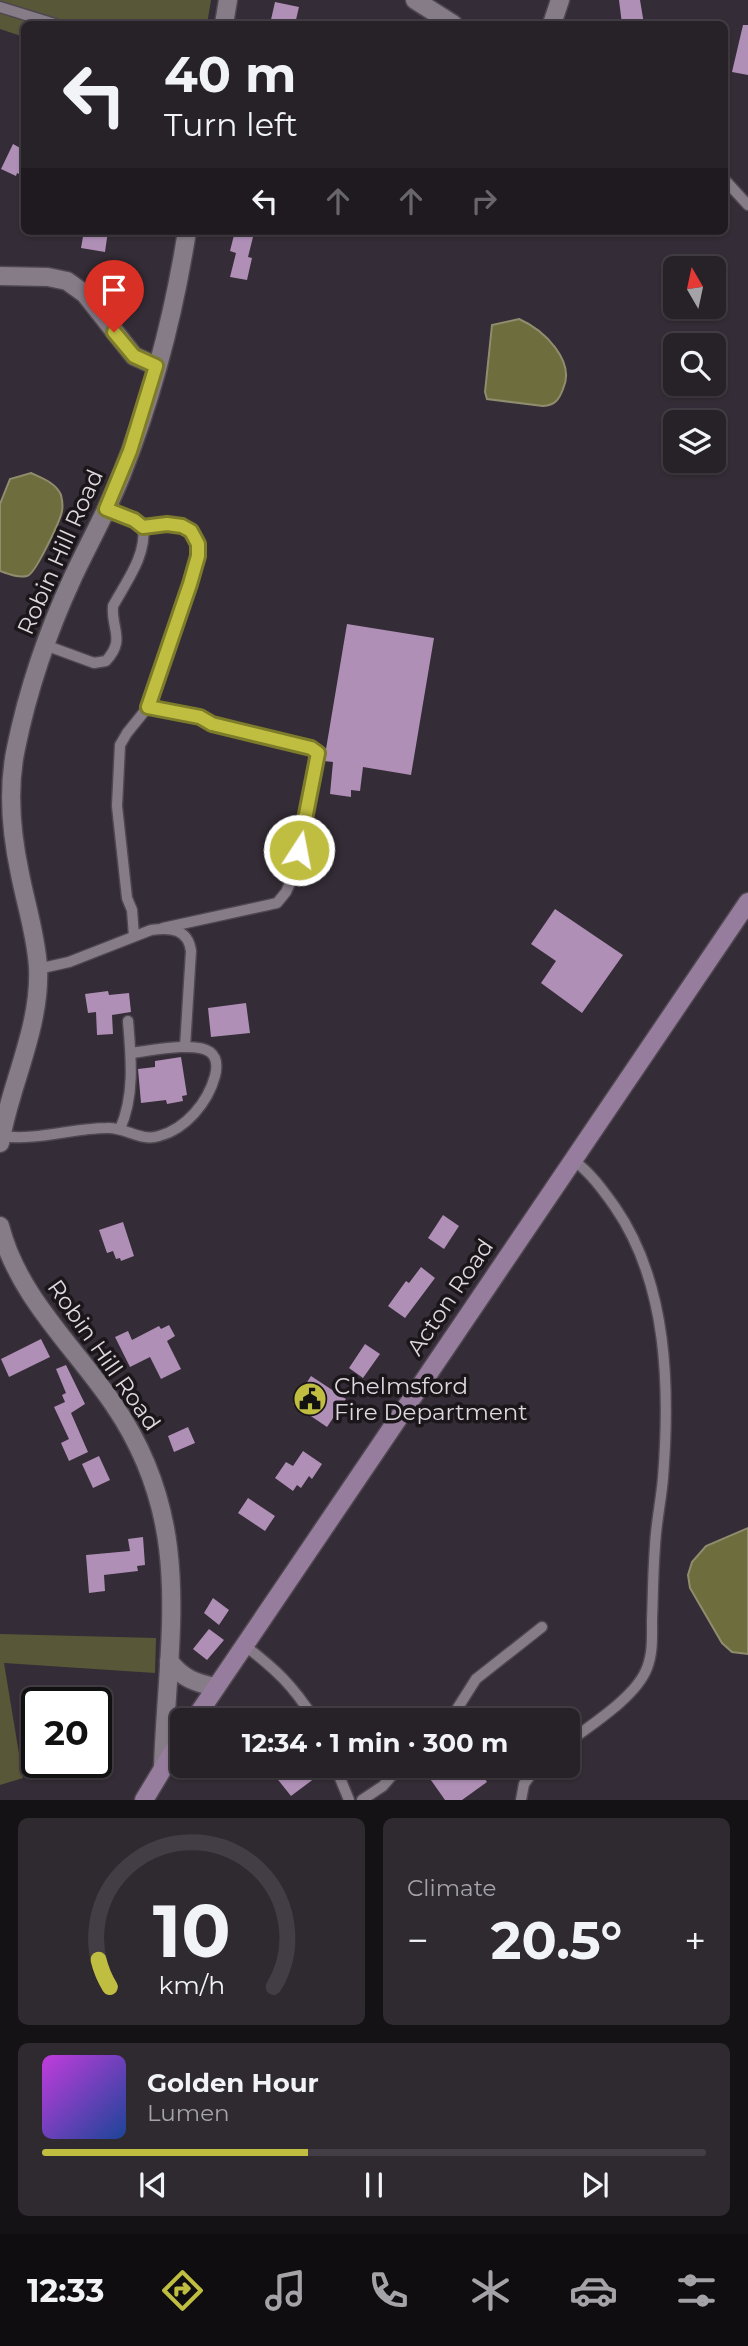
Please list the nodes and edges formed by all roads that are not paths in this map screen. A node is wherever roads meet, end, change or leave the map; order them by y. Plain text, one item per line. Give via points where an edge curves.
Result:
1 (228, 0) edge
2 (415, 0) edge
3 (560, 0) edge
4 (0, 7) edge
5 (45, 21) edge
6 (224, 21) edge
7 (448, 21) edge
8 (553, 21) edge
9 (728, 183) edge
10 (748, 205) edge
11 (186, 235) edge
12 (0, 276) edge
13 (156, 366) junction
14 (106, 509) junction
15 (143, 527) junction
16 (45, 645) junction
17 (148, 707) junction
18 (748, 902) edge
19 (163, 928) junction
20 (134, 936) junction
21 (38, 969) junction
22 (128, 1021) dead end
23 (185, 1047) junction
24 (131, 1053) junction
25 (120, 1129) junction
26 (1, 1139) edge
27 (573, 1160) junction
28 (0, 1226) edge
29 (542, 1627) dead end
30 (244, 1646) junction
31 (169, 1661) junction
32 (216, 1687) junction
33 (202, 1708) edge
34 (307, 1708) edge
35 (457, 1708) edge
36 (580, 1732) edge
37 (170, 1755) edge
38 (163, 1766) junction
39 (340, 1778) edge
40 (390, 1778) edge
41 (528, 1778) edge
42 (153, 1783) junction
43 (144, 1800) edge
44 (161, 1800) edge
45 (349, 1800) edge
46 (362, 1800) edge
47 (521, 1800) edge

1 - 6 street
2 - 7 street
3 - 8 street
4 - 5 lane
9 - 10 lane
11 - 13 street, Robin Hill Road
12 - 13 street via 67,281 85,294 134,356
13 - 14 street, Robin Hill Road via 130,451
14 - 15 lane
14 - 16 street, Robin Hill Road
15 - 16 lane via 140,554 113,606 118,640 112,655 106,662 94,663
15 - 17 lane via 182,526 198,544 190,584
16 - 21 street, Robin Hill Road via 22,724 11,787 12,828
17 - 19 lane via 200,717 318,753 294,874 277,903
17 - 20 lane via 120,745 118,767 117,807
18 - 27 main road, Acton Road
19 - 20 lane
19 - 23 lane via 180,931 190,943
20 - 21 lane
21 - 26 street, Robin Hill Road via 29,1034
22 - 24 lane
23 - 24 lane
23 - 25 lane via 203,1049 215,1058 215,1074 205,1101 182,1124 158,1137
24 - 25 lane via 128,1108
25 - 26 lane
27 - 30 main road, Acton Road
27 - 36 lane via 610,1200 643,1257 654,1294 666,1414 647,1668 635,1688
28 - 31 street, Robin Hill Road via 22,1280 116,1407 151,1473 169,1544
29 - 35 lane via 476,1678
30 - 32 main road, Acton Road
30 - 34 lane via 275,1668
31 - 32 street via 188,1679
31 - 38 street, Robin Hill Road
32 - 33 main road, Acton Road
37 - 38 main road
38 - 42 main road
39 - 45 lane
40 - 46 lane
41 - 47 lane
42 - 43 main road
42 - 44 main road

